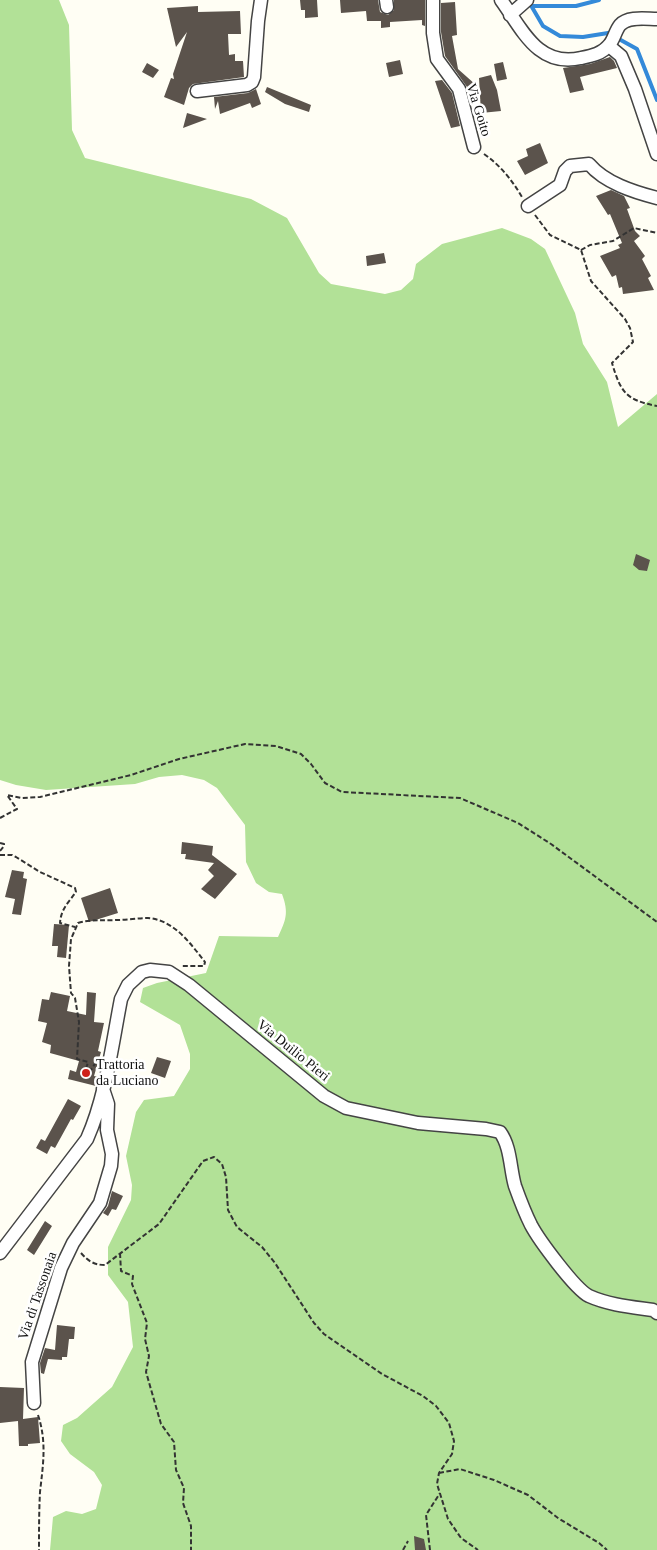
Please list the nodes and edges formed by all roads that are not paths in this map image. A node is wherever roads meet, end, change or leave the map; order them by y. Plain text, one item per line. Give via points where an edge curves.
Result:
1 (261, 0) edge
2 (432, 0) edge
3 (501, 0) edge
4 (527, 0) edge
5 (513, 13) junction
6 (657, 18) edge
7 (609, 45) junction
8 (197, 91) dead end
9 (474, 147) road end
10 (657, 154) edge
11 (657, 198) edge
12 (528, 206) road end
13 (103, 1089) junction
14 (0, 1253) edge
15 (657, 1313) edge
16 (34, 1404) road end

1 - 8 street via 252,82
2 - 9 street, Via Goito via 437,59 459,89
3 - 5 street
4 - 5 street
5 - 7 street via 539,51 557,60 597,54
6 - 7 street via 628,20 620,25
7 - 10 street via 621,56
11 - 12 street via 610,181 585,164 570,166 560,185
13 - 14 street, Via Duilio Pieri via 87,1139
13 - 15 street, Via Duilio Pieri via 122,999 128,985 142,972 170,972 324,1096 346,1108 418,1123 500,1132 506,1140 511,1173 532,1228 572,1281 588,1295 612,1304
13 - 16 street, Via di Tassonaia via 108,1104 111,1166 100,1203 61,1268 32,1362

